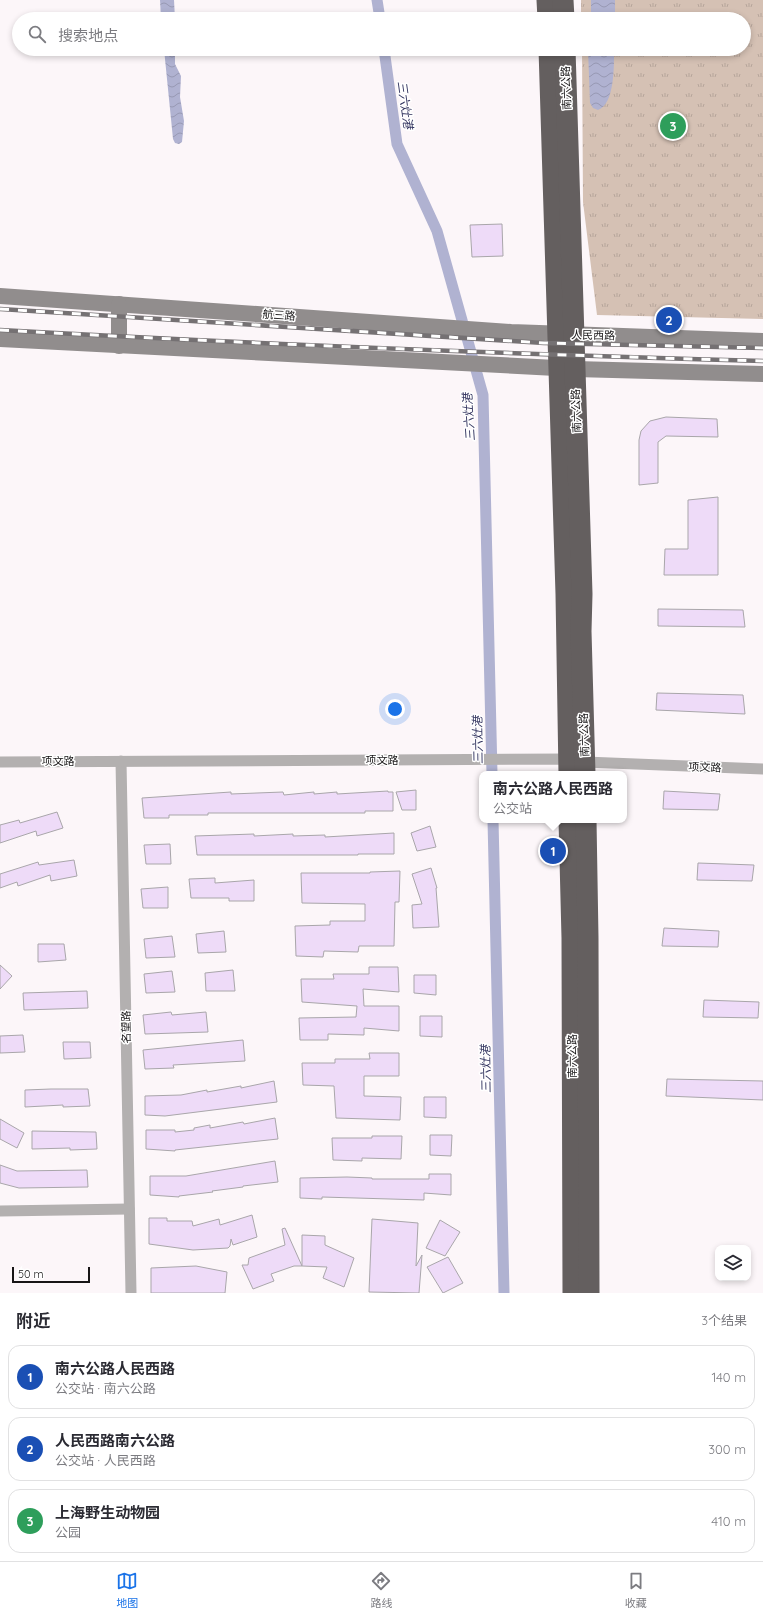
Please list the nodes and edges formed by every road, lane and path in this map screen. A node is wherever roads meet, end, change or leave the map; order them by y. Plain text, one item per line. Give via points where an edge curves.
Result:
1 (547, 0) edge
2 (564, 0) edge
3 (548, 12) edge
4 (564, 12) edge
5 (549, 56) edge
6 (565, 56) edge
7 (0, 296) edge
8 (119, 304) junction
9 (568, 332) junction
10 (763, 334) edge
11 (0, 339) edge
12 (763, 341) edge
13 (119, 346) junction
14 (567, 368) junction
15 (723, 373) junction
16 (763, 374) edge
17 (763, 382) edge
18 (121, 761) junction
19 (0, 762) edge
20 (577, 767) edge
21 (763, 769) edge
22 (569, 823) edge
23 (586, 823) edge
24 (129, 1209) junction
25 (0, 1211) edge
26 (131, 1293) edge
27 (573, 1293) edge
28 (589, 1293) edge

1 - 3 highway
2 - 4 highway
5 - 9 highway, 南六公路
6 - 9 highway, 南六公路
7 - 8 main road, 航三路
8 - 9 main road, 航三路 via 511,332
8 - 13 main road
9 - 10 main road, 人民西路 via 670,329
9 - 12 main road, 人民西路
9 - 14 highway, 南六公路
11 - 13 main road
13 - 14 main road
14 - 15 main road
14 - 20 highway, 南六公路 via 582,594
15 - 16 main road
15 - 17 main road
18 - 19 street, 项文路
18 - 20 street, 项文路 via 497,759
18 - 24 street, 名望路
20 - 21 street, 项文路
22 - 27 highway, 南六公路
23 - 28 highway, 南六公路
24 - 25 street
24 - 26 street, 名望路

